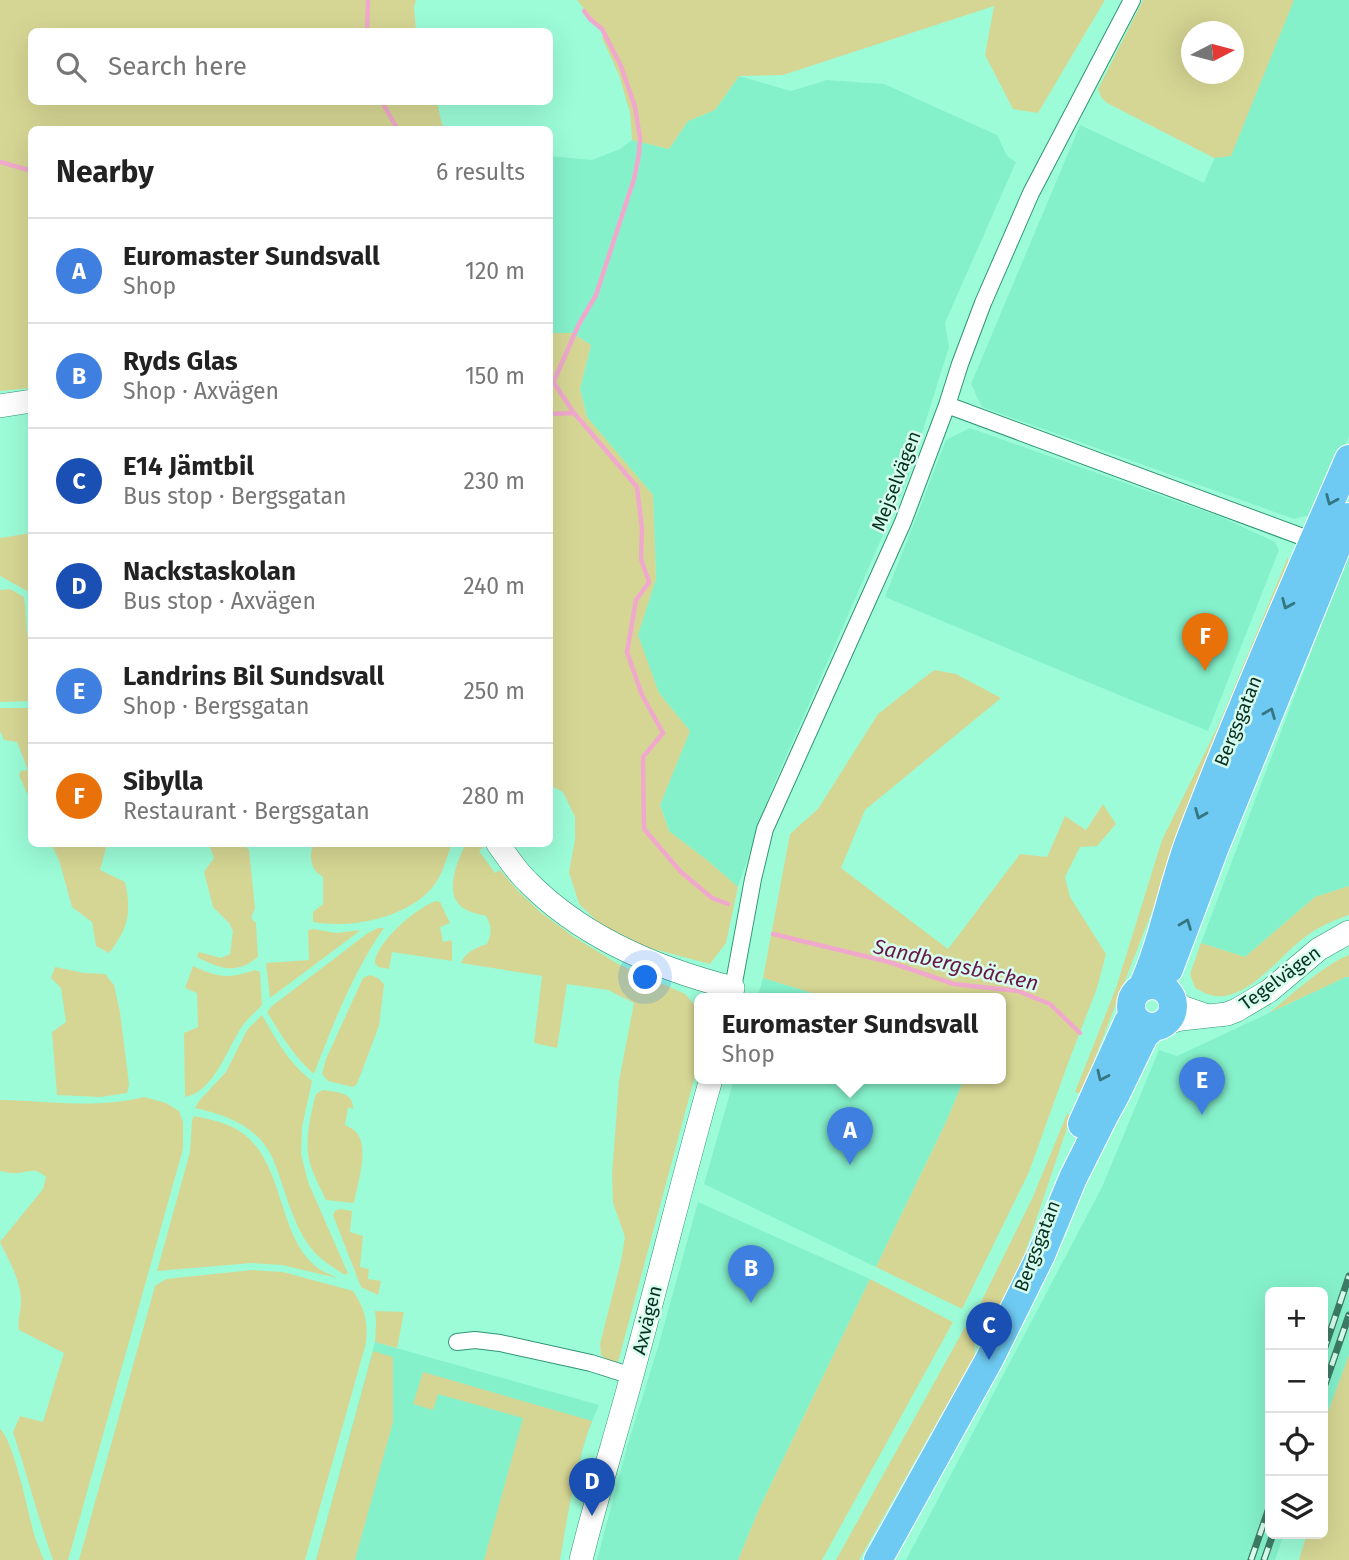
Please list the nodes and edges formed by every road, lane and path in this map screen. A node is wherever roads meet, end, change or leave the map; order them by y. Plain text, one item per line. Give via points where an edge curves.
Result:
1 (1132, 0) edge
2 (28, 402) edge
3 (947, 405) junction
4 (0, 406) edge
5 (1349, 459) edge
6 (1349, 517) edge
7 (1324, 545) junction
8 (500, 847) edge
9 (1349, 932) edge
10 (1158, 991) junction
11 (729, 993) edge
12 (731, 993) edge
13 (1209, 1016) junction
14 (1150, 1023) junction
15 (709, 1084) edge
16 (457, 1342) dead end
17 (632, 1376) junction
18 (581, 1560) edge
19 (878, 1560) edge

1 - 3 street, Mejselvägen via 1031,192 983,303
2 - 4 street
3 - 7 street
3 - 12 street, Mejselvägen via 903,522 765,829
5 -> 7 highway, Bergsgatan
6 - 7 highway, Bergsgatan
7 - 10 highway, Bergsgatan
8 - 11 street via 526,881 591,932 626,952
9 - 13 street, Tegelvägen via 1246,1006
10 - 13 street via 1182,1007
10 - 14 highway, Bergsgatan via 1173,1008 1168,1020
10 - 14 highway, Bergsgatan via 1133,998 1132,1004
13 - 14 street, Tegelvägen
14 - 19 highway, Bergsgatan via 1007,1323
15 - 17 street, Axvägen
16 - 17 street via 500,1343
17 - 18 street, Axvägen

